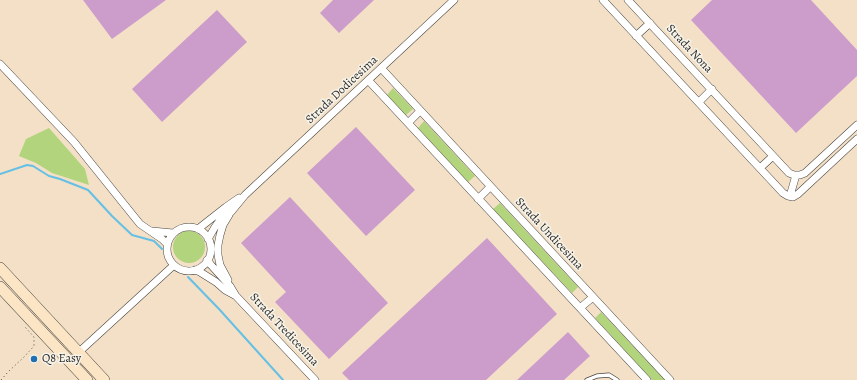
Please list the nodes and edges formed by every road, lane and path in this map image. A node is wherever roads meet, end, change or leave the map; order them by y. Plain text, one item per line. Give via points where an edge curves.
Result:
1 (454, 0) edge
2 (603, 0) edge
3 (628, 0) edge
4 (650, 23) junction
5 (636, 36) junction
6 (0, 64) edge
7 (381, 68) junction
8 (368, 80) junction
9 (712, 89) junction
10 (698, 102) junction
11 (420, 111) junction
12 (408, 123) junction
13 (857, 124) edge
14 (857, 139) edge
15 (773, 156) junction
16 (760, 168) junction
17 (796, 175) junction
18 (490, 187) junction
19 (245, 195) junction
20 (790, 196) junction
21 (478, 199) junction
22 (231, 212) junction
23 (198, 229) junction
24 (152, 231) junction
25 (173, 233) junction
26 (208, 239) junction
27 (168, 244) junction
28 (207, 260) junction
29 (174, 265) junction
30 (0, 268) edge
31 (195, 270) junction
32 (230, 286) junction
33 (0, 287) edge
34 (236, 296) junction
35 (593, 297) junction
36 (580, 308) junction
37 (25, 327) dead end
38 (79, 352) junction
39 (1, 380) edge
40 (87, 380) edge
41 (104, 380) edge
42 (315, 380) edge
43 (587, 380) edge
44 (617, 380) edge
45 (647, 380) edge
46 (670, 380) edge

1 - 7 street, Strada Dodicesima
2 - 5 street
3 - 4 street, Strada Nona
4 - 5 street, Strada Nona
4 - 9 street, Strada Nona
5 - 10 street
6 - 24 street via 74,142 140,224
7 - 8 street, Strada Dodicesima
7 - 11 street, Strada Undicesima
8 - 12 street
8 - 19 street, Strada Dodicesima
9 - 10 street, Strada Nona
9 - 15 street, Strada Nona
10 - 16 street
11 - 12 street
11 - 18 street, Strada Undicesima
12 - 21 street
13 - 17 street via 805,173
14 - 20 street via 798,194
15 - 16 street
15 - 17 street, Strada Nona via 789,173
16 - 20 street via 783,193
17 - 20 street
18 - 21 street
18 - 35 street, Strada Undicesima
19 - 22 street
19 - 23 street
21 - 36 street
22 - 26 street via 220,220
22 - 32 street via 223,226 218,245 220,265
23 - 25 street via 185,227
23 - 26 street
24 - 25 street
24 - 27 street
25 - 27 street
26 - 28 street via 210,251
27 - 29 street via 168,255
28 - 31 street
28 - 32 street
29 - 31 street via 180,269
29 - 38 street
30 - 38 street
31 - 34 street
32 - 34 street
33 - 40 street
34 - 42 street, Strada Tredicesima
35 - 36 street
35 - 46 street, Strada Undicesima
36 - 45 street
37 - 39 path via 34,337 34,346
38 - 41 street
43 - 44 lane via 609,375

